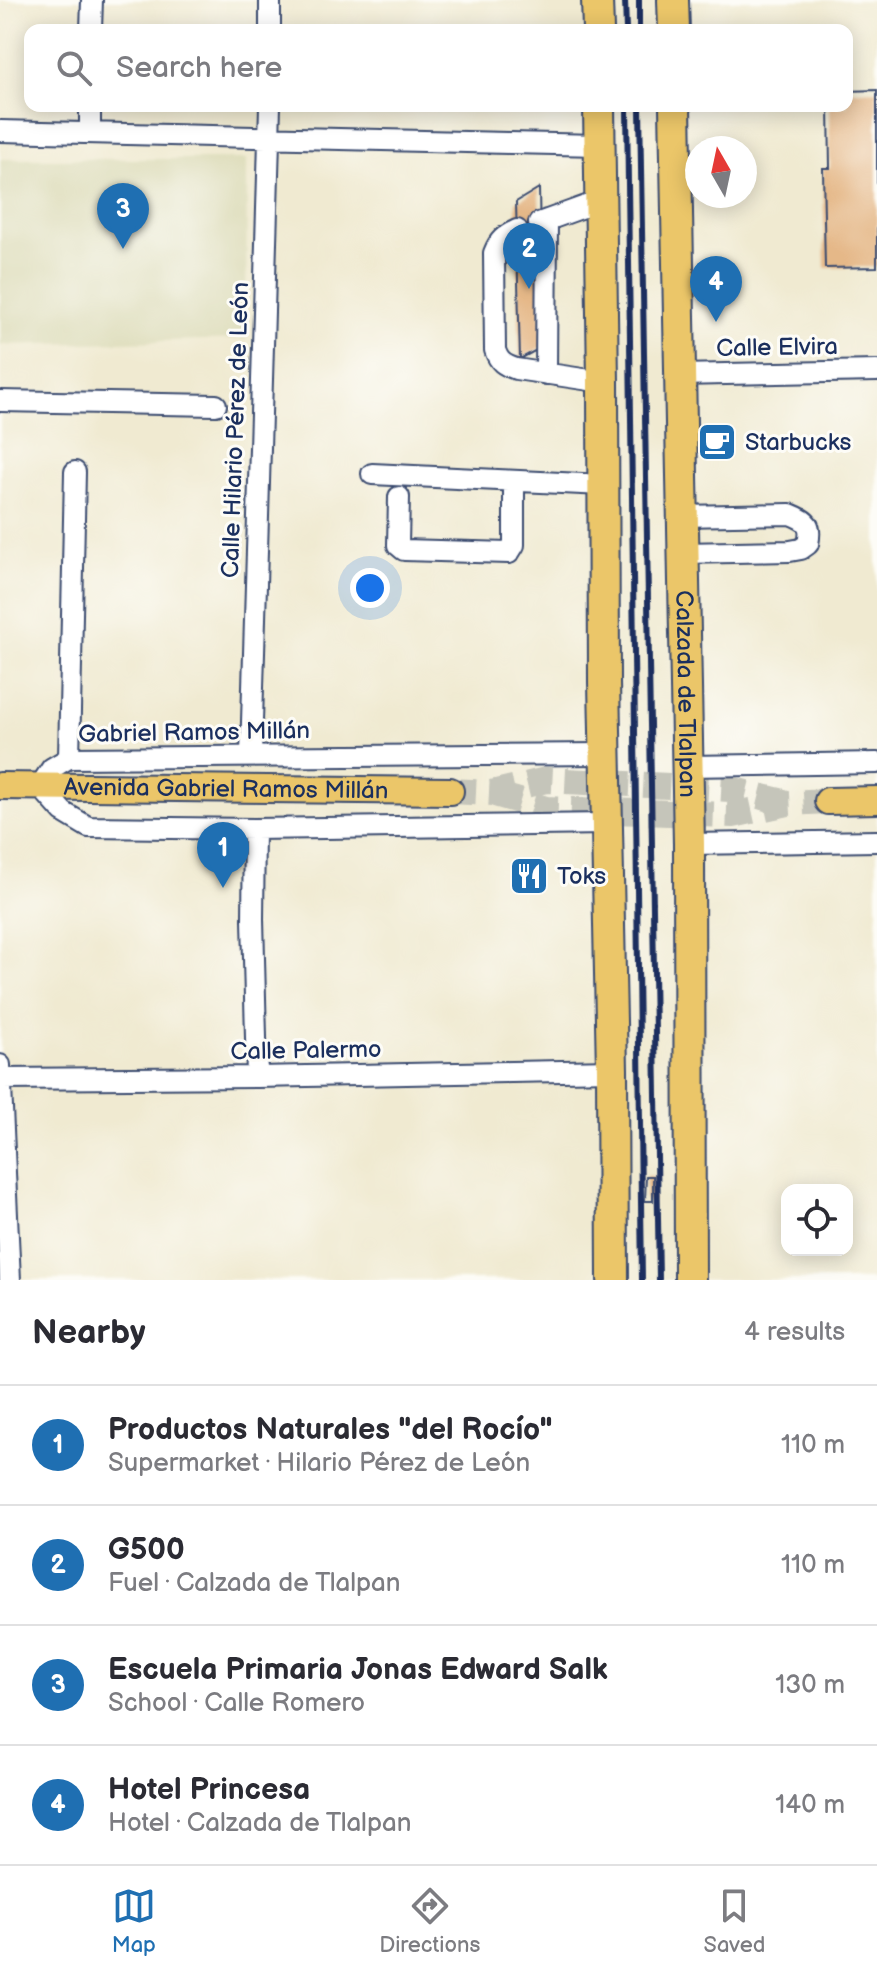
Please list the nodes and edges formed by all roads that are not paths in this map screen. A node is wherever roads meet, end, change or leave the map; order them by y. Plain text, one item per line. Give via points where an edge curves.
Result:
1 (92, 0) edge
2 (270, 0) edge
3 (597, 0) edge
4 (673, 0) edge
5 (91, 24) edge
6 (270, 24) edge
7 (598, 24) edge
8 (674, 24) edge
9 (90, 112) edge
10 (270, 112) edge
11 (599, 112) edge
12 (675, 112) edge
13 (0, 131) edge
14 (90, 133) junction
15 (270, 137) junction
16 (599, 145) junction
17 (600, 201) junction
18 (517, 230) dead end
19 (877, 371) edge
20 (546, 374) junction
21 (679, 375) junction
22 (603, 382) junction
23 (0, 401) edge
24 (216, 405) dead end
25 (75, 472) dead end
26 (372, 474) dead end
27 (514, 482) junction
28 (603, 485) junction
29 (399, 497) dead end
30 (681, 516) junction
31 (682, 553) junction
32 (607, 754) junction
33 (251, 756) junction
34 (69, 758) junction
35 (877, 763) edge
36 (687, 766) junction
37 (0, 786) edge
38 (40, 786) junction
39 (450, 791) tunnel mouth
40 (877, 800) edge
41 (828, 801) tunnel mouth
42 (607, 824) junction
43 (254, 829) junction
44 (877, 841) edge
45 (689, 844) junction
46 (0, 1065) edge
47 (612, 1070) junction
48 (257, 1077) junction
49 (1, 1079) edge
50 (10, 1280) edge
51 (613, 1280) edge
52 (690, 1280) edge

1 - 5 street
2 - 6 street
3 - 7 highway
4 - 8 highway
9 - 14 street
10 - 15 street, Calle Hilario Pérez de León
11 - 16 highway
12 - 21 highway, Calzada de Tlalpan
13 - 14 street
14 - 15 street
15 - 16 street
15 - 33 street, Calle Hilario Pérez de León
16 - 17 highway
17 - 20 street via 543,222
17 - 22 highway
18 - 20 street via 498,241 494,253 495,350 502,364
19 - 21 street, Calle Elvira
20 - 22 street
21 - 30 highway, Calzada de Tlalpan
22 - 28 highway
23 - 24 street
25 - 34 street
26 - 27 street
27 - 28 street
27 - 29 street via 514,545 509,553 404,550 398,545
28 - 32 highway
30 - 31 highway, Calzada de Tlalpan
30 - 31 street via 790,514 802,518 810,534 808,544 790,551
31 - 36 highway, Calzada de Tlalpan
32 - 33 street, Gabriel Ramos Millán
32 - 42 highway
33 - 34 street, Gabriel Ramos Millán
34 - 38 street, Gabriel Ramos Millán via 52,768
35 - 36 street
36 - 45 highway, Calzada de Tlalpan
37 - 38 main road, Avenida Gabriel Ramos Millán
38 - 39 main road, Avenida Gabriel Ramos Millán
38 - 43 street via 63,812 88,827
40 - 41 main road
42 - 43 street
42 - 47 highway
43 - 48 street
44 - 45 street
45 - 52 highway, Calzada de Tlalpan
46 - 49 street
47 - 48 street, Calle Palermo
47 - 51 highway
48 - 49 street, Calle Palermo
49 - 50 street

